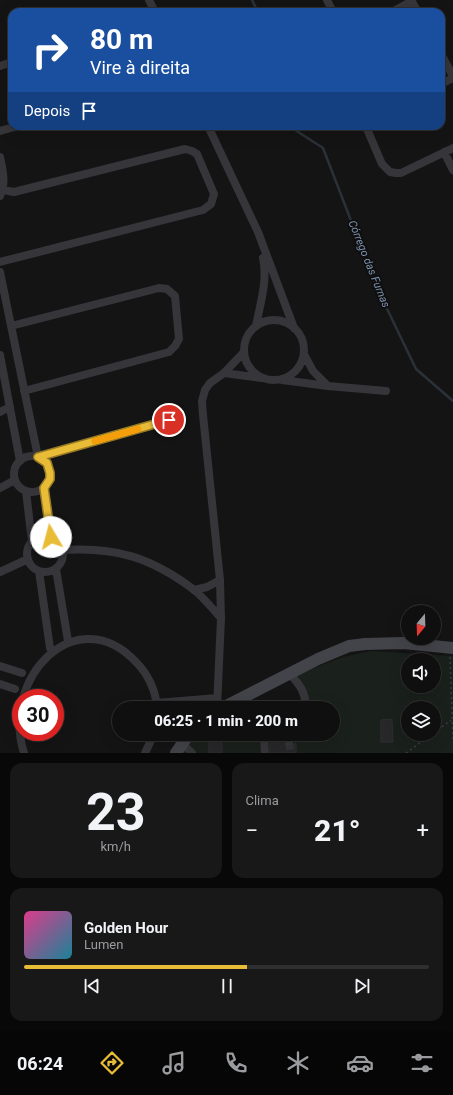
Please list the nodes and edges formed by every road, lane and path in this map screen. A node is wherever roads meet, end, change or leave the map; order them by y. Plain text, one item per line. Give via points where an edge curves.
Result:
1 (412, 1) edge
2 (399, 8) edge
3 (445, 62) edge
4 (453, 77) edge
5 (210, 130) edge
6 (367, 130) edge
7 (453, 148) edge
8 (444, 152) junction
9 (0, 157) edge
10 (453, 170) edge
11 (2, 193) edge
12 (258, 232) junction
13 (0, 262) edge
14 (0, 272) edge
15 (11, 326) junction
16 (256, 326) junction
17 (294, 328) junction
18 (244, 352) junction
19 (304, 354) junction
20 (0, 355) edge
21 (224, 373) junction
22 (264, 378) junction
23 (279, 380) junction
24 (328, 386) junction
25 (386, 391) dead end
26 (24, 392) junction
27 (10, 407) junction
28 (0, 412) edge
29 (169, 420) dead end
30 (38, 457) junction
31 (20, 461) junction
32 (15, 480) junction
33 (0, 488) edge
34 (44, 488) junction
35 (26, 491) junction
36 (51, 537) junction
37 (32, 542) junction
38 (63, 550) junction
39 (28, 559) junction
40 (56, 569) junction
41 (39, 571) junction
42 (0, 572) edge
43 (220, 580) junction
44 (194, 590) junction
45 (221, 618) junction
46 (68, 641) junction
47 (50, 648) junction
48 (451, 648) edge
49 (34, 659) dead end
50 (0, 666) edge
51 (289, 673) junction
52 (0, 684) edge
53 (15, 689) joint
54 (156, 701) edge
55 (225, 701) edge
56 (231, 701) edge
57 (306, 701) edge
58 (452, 720) junction
59 (441, 728) edge
60 (453, 739) edge
61 (18, 741) edge
62 (151, 741) edge
63 (264, 741) edge
64 (422, 741) edge
65 (182, 743) edge
66 (24, 753) edge
67 (145, 753) edge
68 (192, 753) edge
69 (265, 753) edge
70 (406, 753) edge

1 - 2 street
3 - 4 street
5 - 12 street
6 - 8 street via 382,164 390,172 401,173
7 - 8 street
8 - 10 street
9 - 11 street via 4,174
11 - 13 street via 185,149 199,157 214,194 211,204 203,210
12 - 16 street via 266,268
12 - 17 street
14 - 15 street
15 - 26 street
15 - 26 street via 159,288 167,289 175,296 179,339 169,352
16 - 17 street via 265,321 275,320 285,322
16 - 18 street via 247,338
17 - 19 street via 300,335
18 - 21 street
18 - 22 street via 246,362 252,370
19 - 23 street via 296,371
19 - 24 street via 313,371
20 - 27 street
21 - 22 street
21 - 43 street via 210,383 202,401
22 - 23 street
23 - 24 street
24 - 25 street
26 - 30 street
27 - 28 street
27 - 31 street
29 - 30 street
30 - 31 street via 29,456
30 - 34 street via 49,468 50,479
31 - 32 street via 15,469
32 - 33 street
32 - 35 street
34 - 35 street via 36,492
34 - 36 street
35 - 37 street
36 - 37 street via 40,537
36 - 38 street
37 - 39 street
38 - 40 street via 63,560
38 - 44 street via 110,550 132,556 158,566
39 - 41 street
39 - 42 street
40 - 41 street via 51,572
40 - 46 street
41 - 47 street
43 - 44 street
43 - 45 street
44 - 45 street
45 - 55 street
46 - 47 street
46 - 54 street via 98,641 126,653 147,675
47 - 49 street
48 - 51 main road via 403,643 365,644 341,649
48 - 58 path
50 - 53 street via 24,671
51 - 56 main road
51 - 57 street via 302,689
52 - 53 street
58 - 59 path
58 - 60 path
61 - 66 street
62 - 67 street
63 - 69 street
64 - 70 path
65 - 68 street

